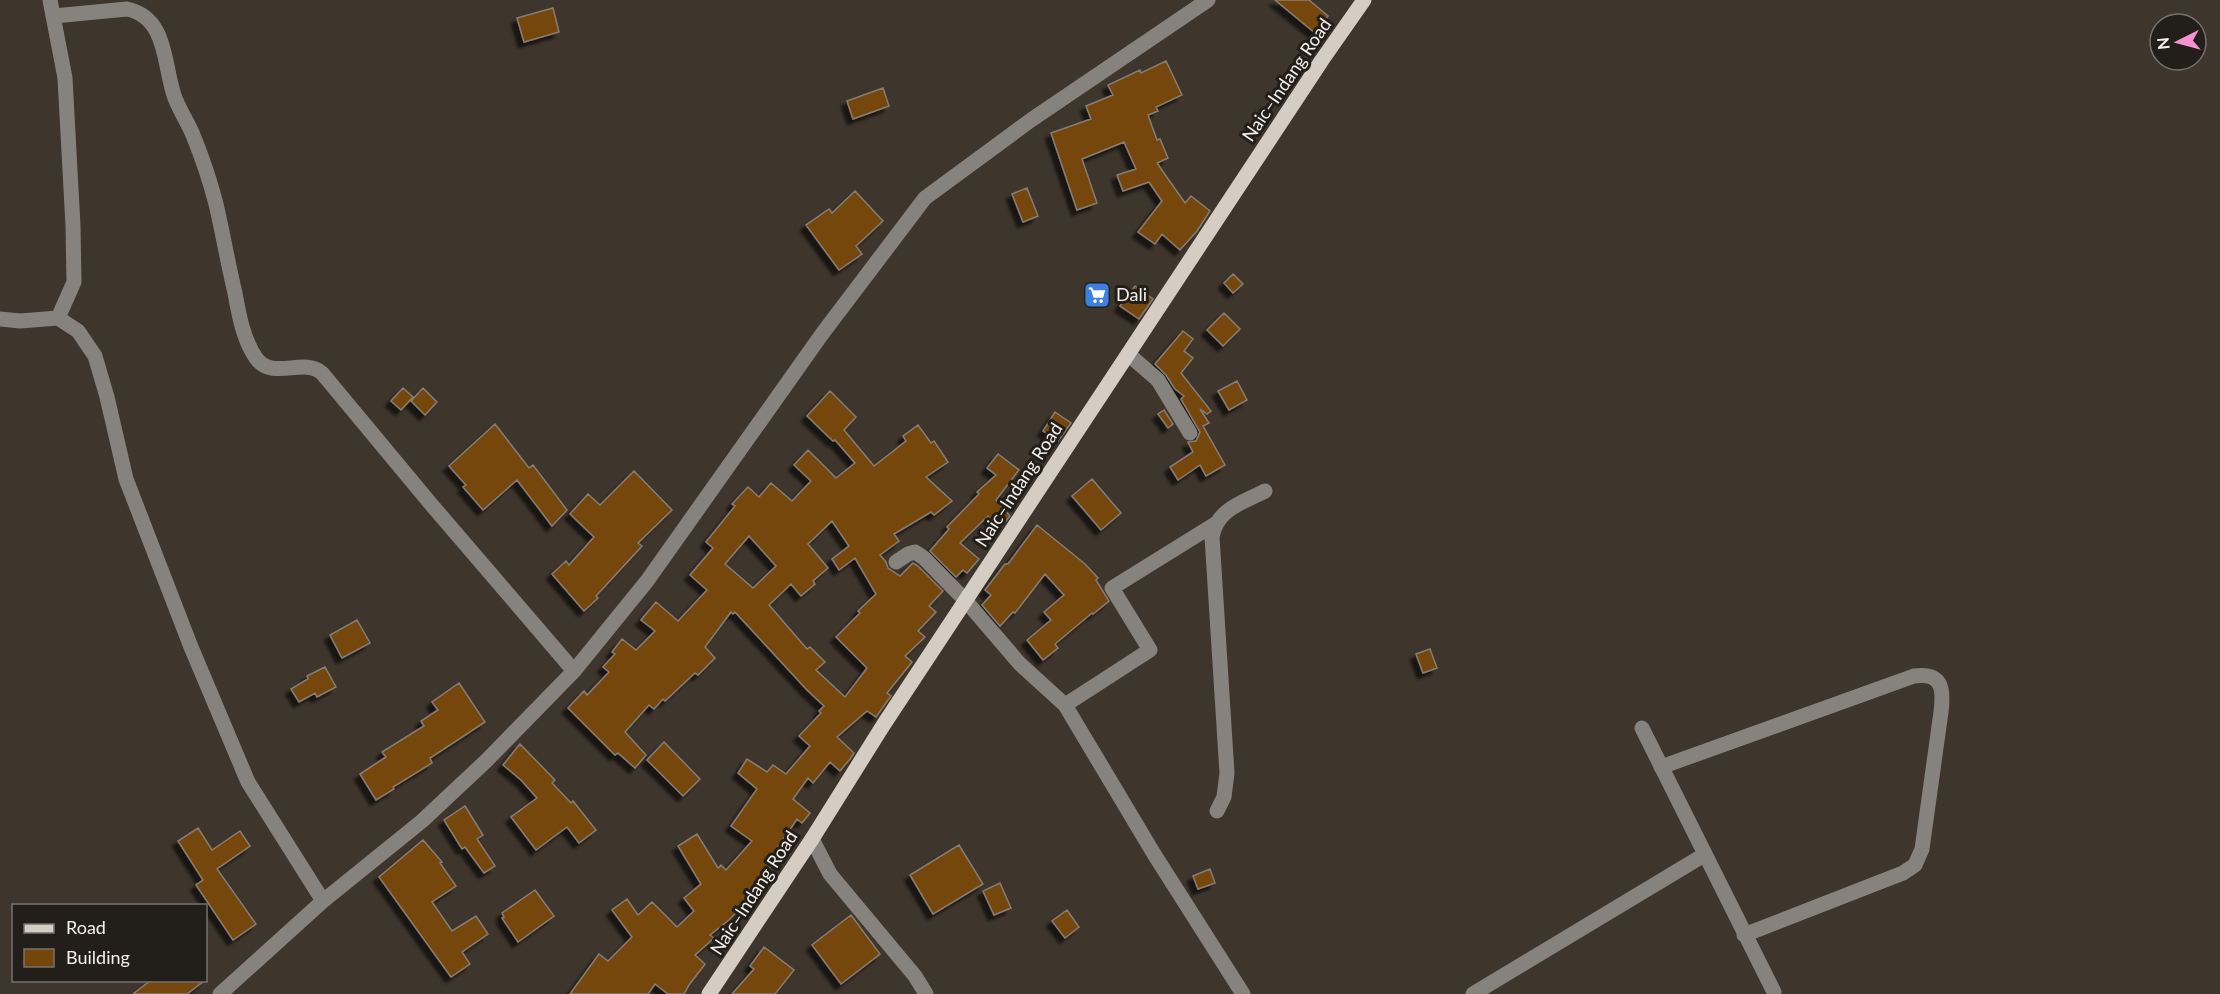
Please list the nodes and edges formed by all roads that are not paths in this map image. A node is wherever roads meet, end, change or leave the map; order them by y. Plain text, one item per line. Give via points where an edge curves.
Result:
1 (50, 0) edge
2 (1208, 0) edge
3 (1364, 0) edge
4 (54, 16) junction
5 (58, 318) junction
6 (0, 319) edge
7 (1128, 354) junction
8 (1190, 433) dead end
9 (1265, 491) dead end
10 (1215, 524) junction
11 (896, 562) dead end
12 (966, 601) junction
13 (574, 671) junction
14 (1065, 705) junction
15 (1642, 728) dead end
16 (1661, 767) junction
17 (1217, 811) dead end
18 (812, 839) junction
19 (1704, 855) junction
20 (323, 901) junction
21 (1744, 935) junction
22 (1774, 992) dead end
23 (220, 994) edge
24 (710, 994) edge
25 (926, 994) edge
26 (1243, 994) edge
27 (1473, 994) edge

1 - 4 street
2 - 13 street via 1031,120 925,198 822,334 647,581
3 - 7 main road, Naic–Indang Road
4 - 5 street via 65,78 74,226 74,282
4 - 13 street via 127,9 150,21 162,42 174,97 193,134 216,203 241,325 257,360 267,367 295,369 308,365 322,373
5 - 6 street
5 - 20 street via 78,331 95,356 126,479 248,782
7 - 8 street via 1158,380
7 - 12 main road, Naic–Indang Road
9 - 10 street via 1228,510
10 - 14 street via 1112,588 1150,650
10 - 17 street via 1212,544 1227,772 1224,797
11 - 12 street via 915,552
12 - 14 street via 1019,663
12 - 18 main road, Naic–Indang Road
13 - 20 street via 422,821
14 - 26 street
15 - 16 street
16 - 19 street
16 - 21 street via 1914,676 1928,676 1940,684 1941,712 1922,849 1915,865
18 - 24 main road, Naic–Indang Road
18 - 25 street via 830,874
19 - 21 street
19 - 27 street
20 - 23 street
21 - 22 street

